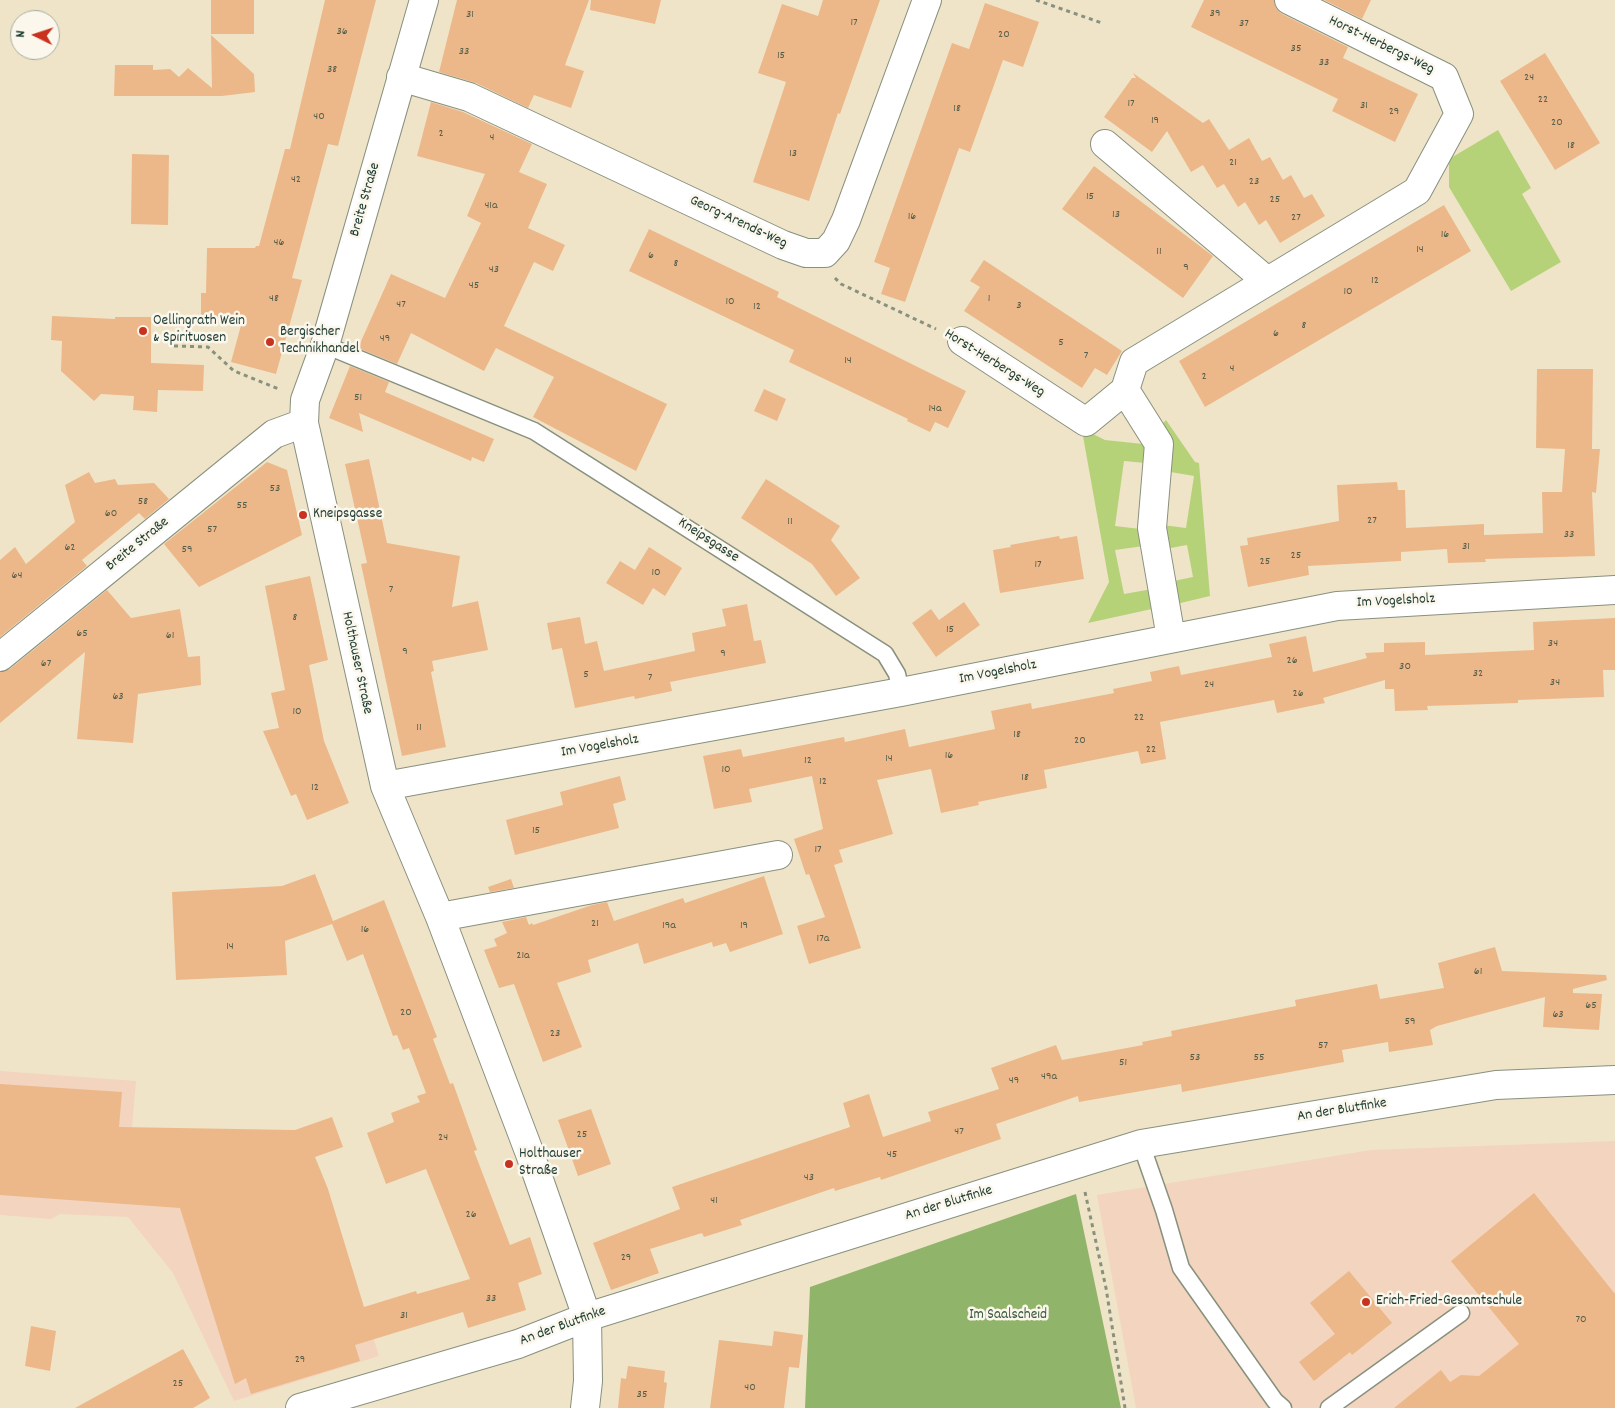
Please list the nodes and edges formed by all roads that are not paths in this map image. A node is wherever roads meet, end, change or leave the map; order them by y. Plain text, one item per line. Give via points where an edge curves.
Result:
1 (424, 0) edge
2 (927, 0) edge
3 (1289, 0) edge
4 (401, 76) junction
5 (1105, 144) dead end
6 (1267, 281) junction
7 (962, 341) road end
8 (325, 345) junction
9 (1125, 390) junction
10 (305, 411) junction
11 (1615, 590) edge
12 (1171, 638) junction
13 (0, 657) edge
14 (901, 692) junction
15 (384, 786) junction
16 (778, 855) dead end
17 (440, 917) junction
18 (1615, 1080) edge
19 (1141, 1144) junction
20 (1461, 1313) dead end
21 (587, 1317) junction
22 (300, 1408) edge
23 (585, 1408) edge
24 (1283, 1408) edge
25 (1329, 1408) edge

1 - 4 street, Breite Straße
2 - 4 street, Georg-Arends-Weg via 836,241 825,254 806,253 469,97
3 - 6 street, Horst-Herbergs-Weg via 1444,77 1460,114 1417,191
4 - 8 street, Breite Straße
5 - 6 street
6 - 9 street, Horst-Herbergs-Weg via 1134,362
7 - 9 street, Horst-Herbergs-Weg via 1086,422
8 - 10 street, Breite Straße
8 - 14 lane, Kneipsgasse via 534,431 885,654 897,674
9 - 12 street via 1159,444 1152,528
10 - 13 street, Breite Straße
10 - 15 street, Holthauser Straße
11 - 12 street, Im Vogelsholz via 1337,606
12 - 14 street, Im Vogelsholz
14 - 15 street, Im Vogelsholz
15 - 17 street, Holthauser Straße
16 - 17 street
17 - 21 street, Holthauser Straße via 530,1154
18 - 19 street, An der Blutfinke via 1496,1085
19 - 21 street, An der Blutfinke
19 - 24 lane via 1181,1268
20 - 25 lane
21 - 22 street, An der Blutfinke via 518,1344
21 - 23 street, Holthauser Straße

